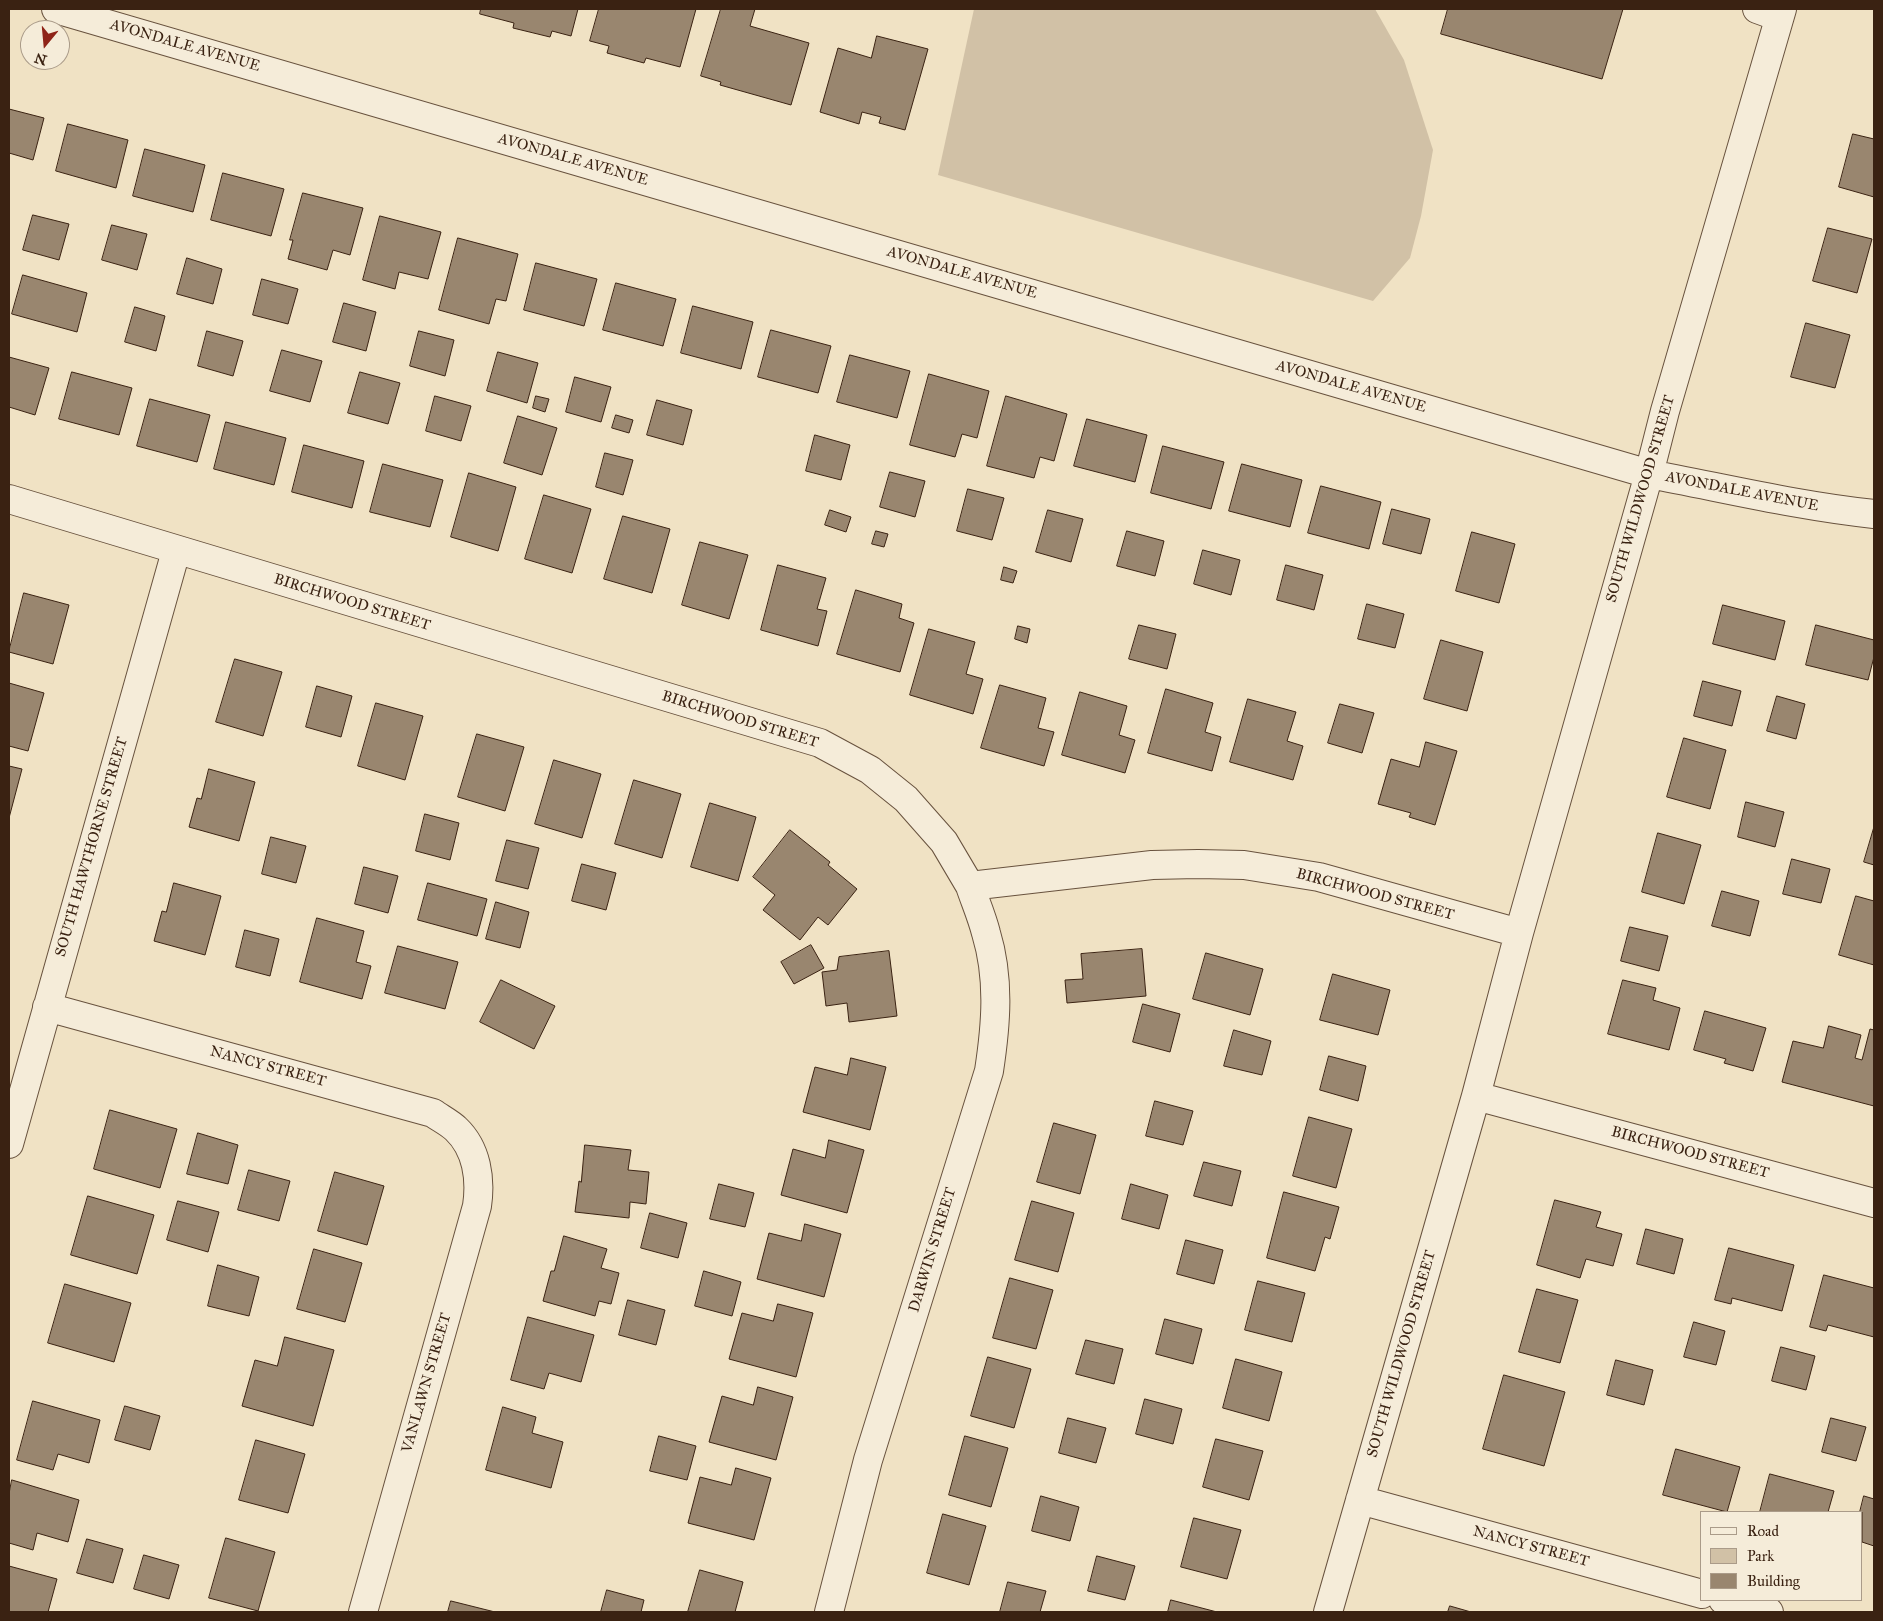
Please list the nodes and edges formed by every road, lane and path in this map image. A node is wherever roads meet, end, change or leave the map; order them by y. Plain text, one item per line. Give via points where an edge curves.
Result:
1 (56, 9) edge
2 (1773, 11) edge
3 (1649, 474) junction
4 (9, 499) edge
5 (1874, 514) edge
6 (176, 550) junction
7 (970, 886) junction
8 (1519, 933) junction
9 (47, 1007) junction
10 (1476, 1096) junction
11 (9, 1144) edge
12 (472, 1154) joint
13 (1874, 1203) edge
14 (1360, 1500) junction
15 (1700, 1593) edge
16 (1727, 1601) edge
17 (363, 1612) edge
18 (828, 1612) edge
19 (1328, 1612) edge
20 (1769, 1612) edge

1 - 3 street, AVONDALE AVENUE
2 - 3 street, SOUTH WILDWOOD STREET
3 - 5 street, AVONDALE AVENUE via 1774,500
3 - 8 street, SOUTH WILDWOOD STREET
4 - 6 street, BIRCHWOOD STREET
6 - 7 street, BIRCHWOOD STREET via 820,743 870,770 906,799 944,842
6 - 9 street, SOUTH HAWTHORNE STREET
7 - 8 street, BIRCHWOOD STREET via 1152,865 1244,865 1319,877
7 - 18 street, DARWIN STREET via 987,934 995,980 996,1026 989,1071 868,1460
8 - 10 street, SOUTH WILDWOOD STREET
9 - 11 street, SOUTH HAWTHORNE STREET
9 - 12 street, NANCY STREET via 433,1113 456,1128
10 - 13 street, BIRCHWOOD STREET
10 - 14 street, SOUTH WILDWOOD STREET
12 - 17 street, VANLAWN STREET via 478,1169 476,1206
14 - 15 street, NANCY STREET
14 - 19 street, SOUTH WILDWOOD STREET
16 - 20 street

